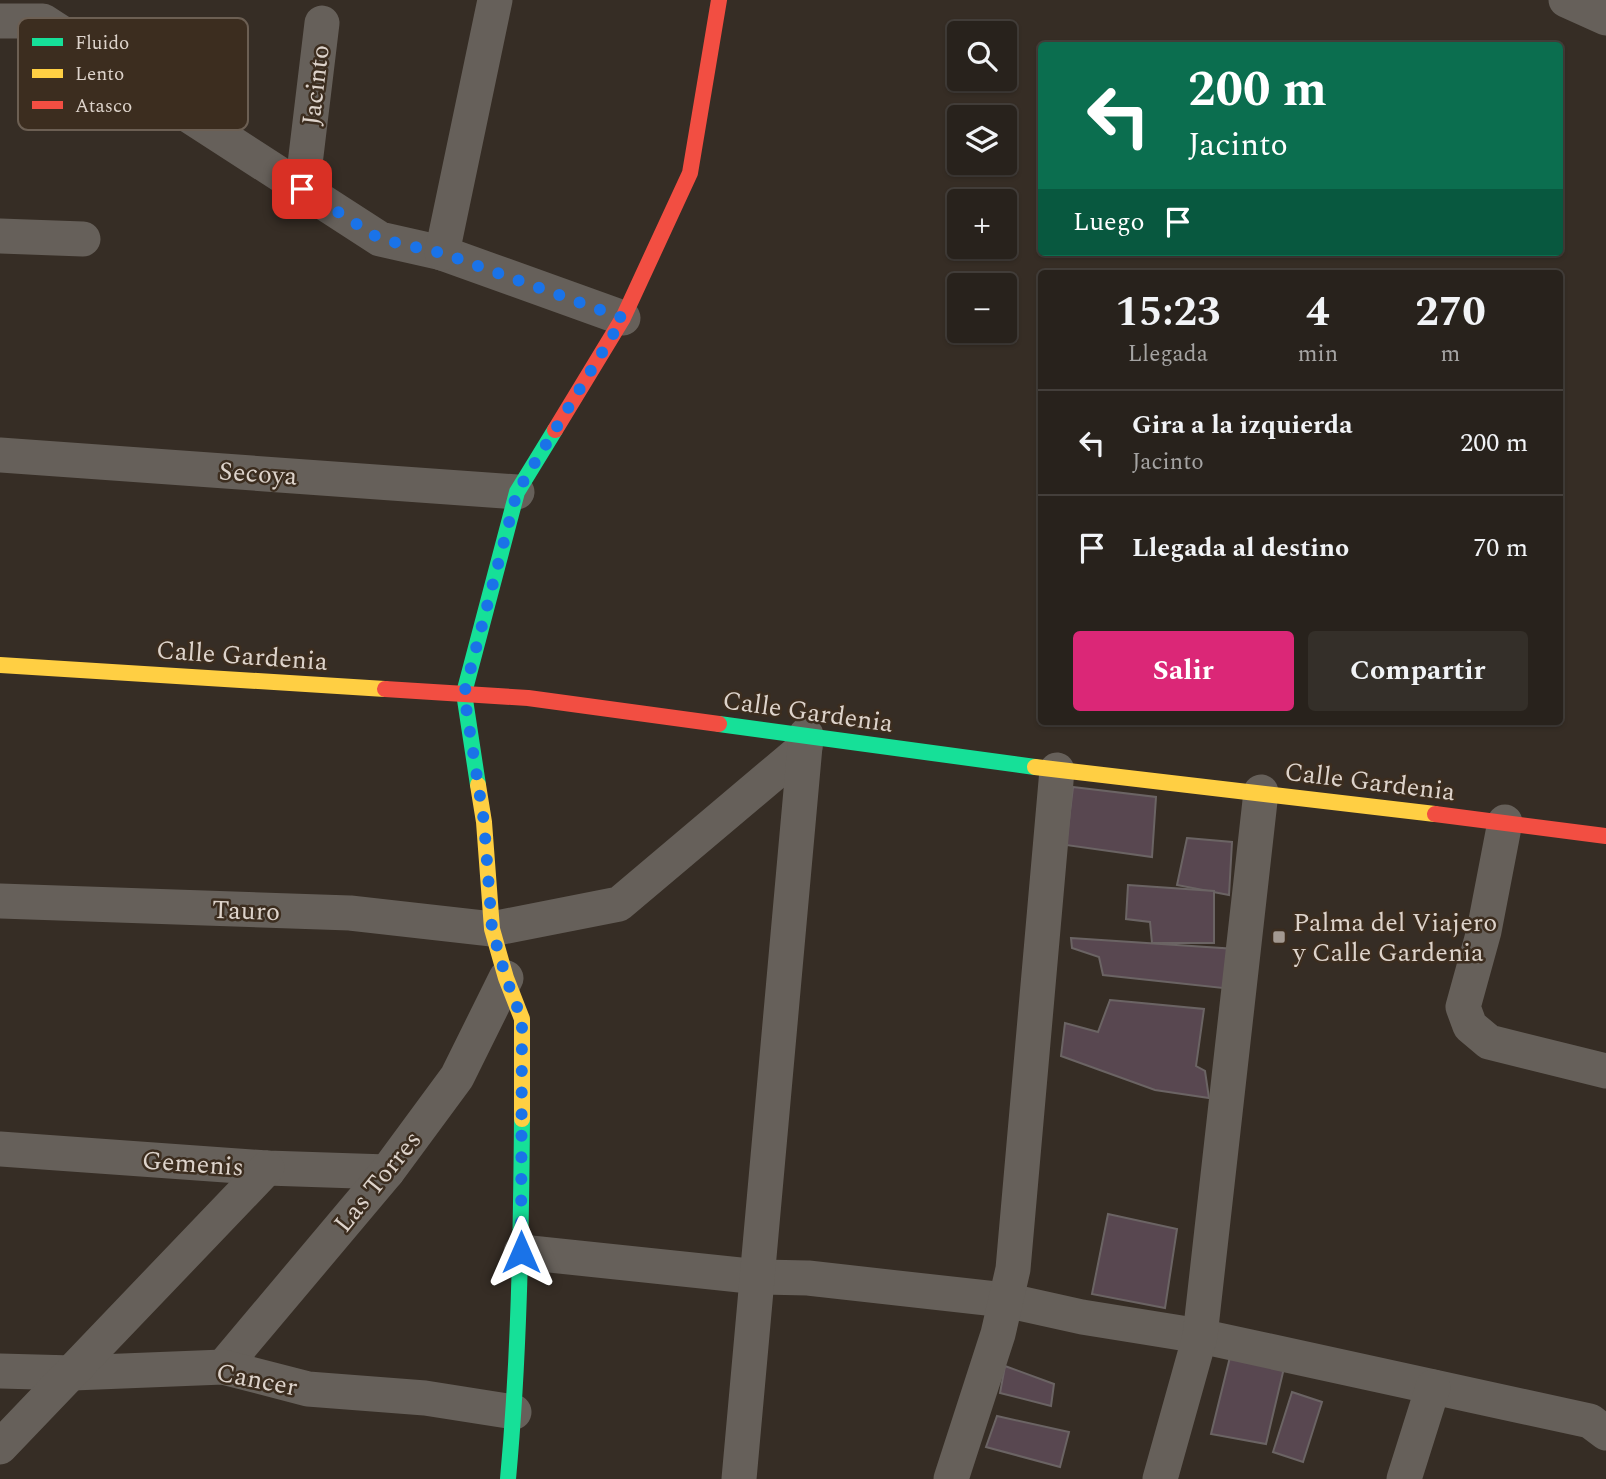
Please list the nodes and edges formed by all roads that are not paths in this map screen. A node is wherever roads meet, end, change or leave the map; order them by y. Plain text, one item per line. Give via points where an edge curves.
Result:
1 (495, 0) edge
2 (719, 0) edge
3 (1566, 0) edge
4 (1606, 18) edge
5 (0, 21) edge
6 (18, 21) edge
7 (322, 23) dead end
8 (211, 130) edge
9 (302, 189) junction
10 (0, 236) edge
11 (83, 239) dead end
12 (442, 253) junction
13 (623, 318) junction
14 (0, 455) edge
15 (517, 492) junction
16 (0, 665) edge
17 (464, 694) junction
18 (805, 741) junction
19 (1057, 770) junction
20 (1261, 792) junction
21 (1506, 822) junction
22 (1606, 836) edge
23 (0, 901) edge
24 (492, 929) junction
25 (506, 978) junction
26 (1606, 1071) edge
27 (0, 1149) edge
28 (267, 1168) junction
29 (387, 1172) junction
30 (521, 1252) junction
31 (759, 1277) junction
32 (1005, 1300) junction
33 (1200, 1336) junction
34 (223, 1367) junction
35 (0, 1371) edge
36 (73, 1373) junction
37 (1433, 1387) junction
38 (514, 1412) junction
39 (1601, 1421) edge
40 (0, 1447) edge
41 (508, 1479) edge
42 (739, 1479) edge
43 (951, 1479) edge
44 (1160, 1479) edge
45 (1404, 1479) edge

1 - 12 street
2 - 13 street via 690,173
3 - 4 street
5 - 6 street
7 - 9 street, Jacinto
8 - 9 street
9 - 12 street via 380,239
10 - 11 street
12 - 13 street
13 - 15 street
14 - 15 street, Secoya
15 - 17 street
16 - 17 street, Calle Gardenia
17 - 18 street, Calle Gardenia via 528,698
17 - 24 street via 484,822
18 - 19 street, Calle Gardenia
18 - 24 street via 619,904
18 - 31 street
19 - 20 street, Calle Gardenia
19 - 32 street via 1018,1230
20 - 21 street, Calle Gardenia
20 - 33 street
21 - 22 street, Calle Gardenia
21 - 26 street via 1463,1007 1470,1026 1489,1042
23 - 24 street, Tauro via 350,913
24 - 25 street
25 - 29 street, Las Torres via 457,1077
25 - 30 street via 522,1020
27 - 28 street, Gemenis
28 - 29 street, Gemenis
28 - 36 street
29 - 34 street, Las Torres
30 - 31 street
30 - 38 street
31 - 32 street
31 - 42 street
32 - 33 street
32 - 43 street
33 - 37 street
33 - 44 street
34 - 36 street, Cancer
34 - 38 street, Cancer via 308,1389 425,1398
35 - 36 street, Cancer
36 - 40 street
37 - 39 street
37 - 45 street
38 - 41 street

